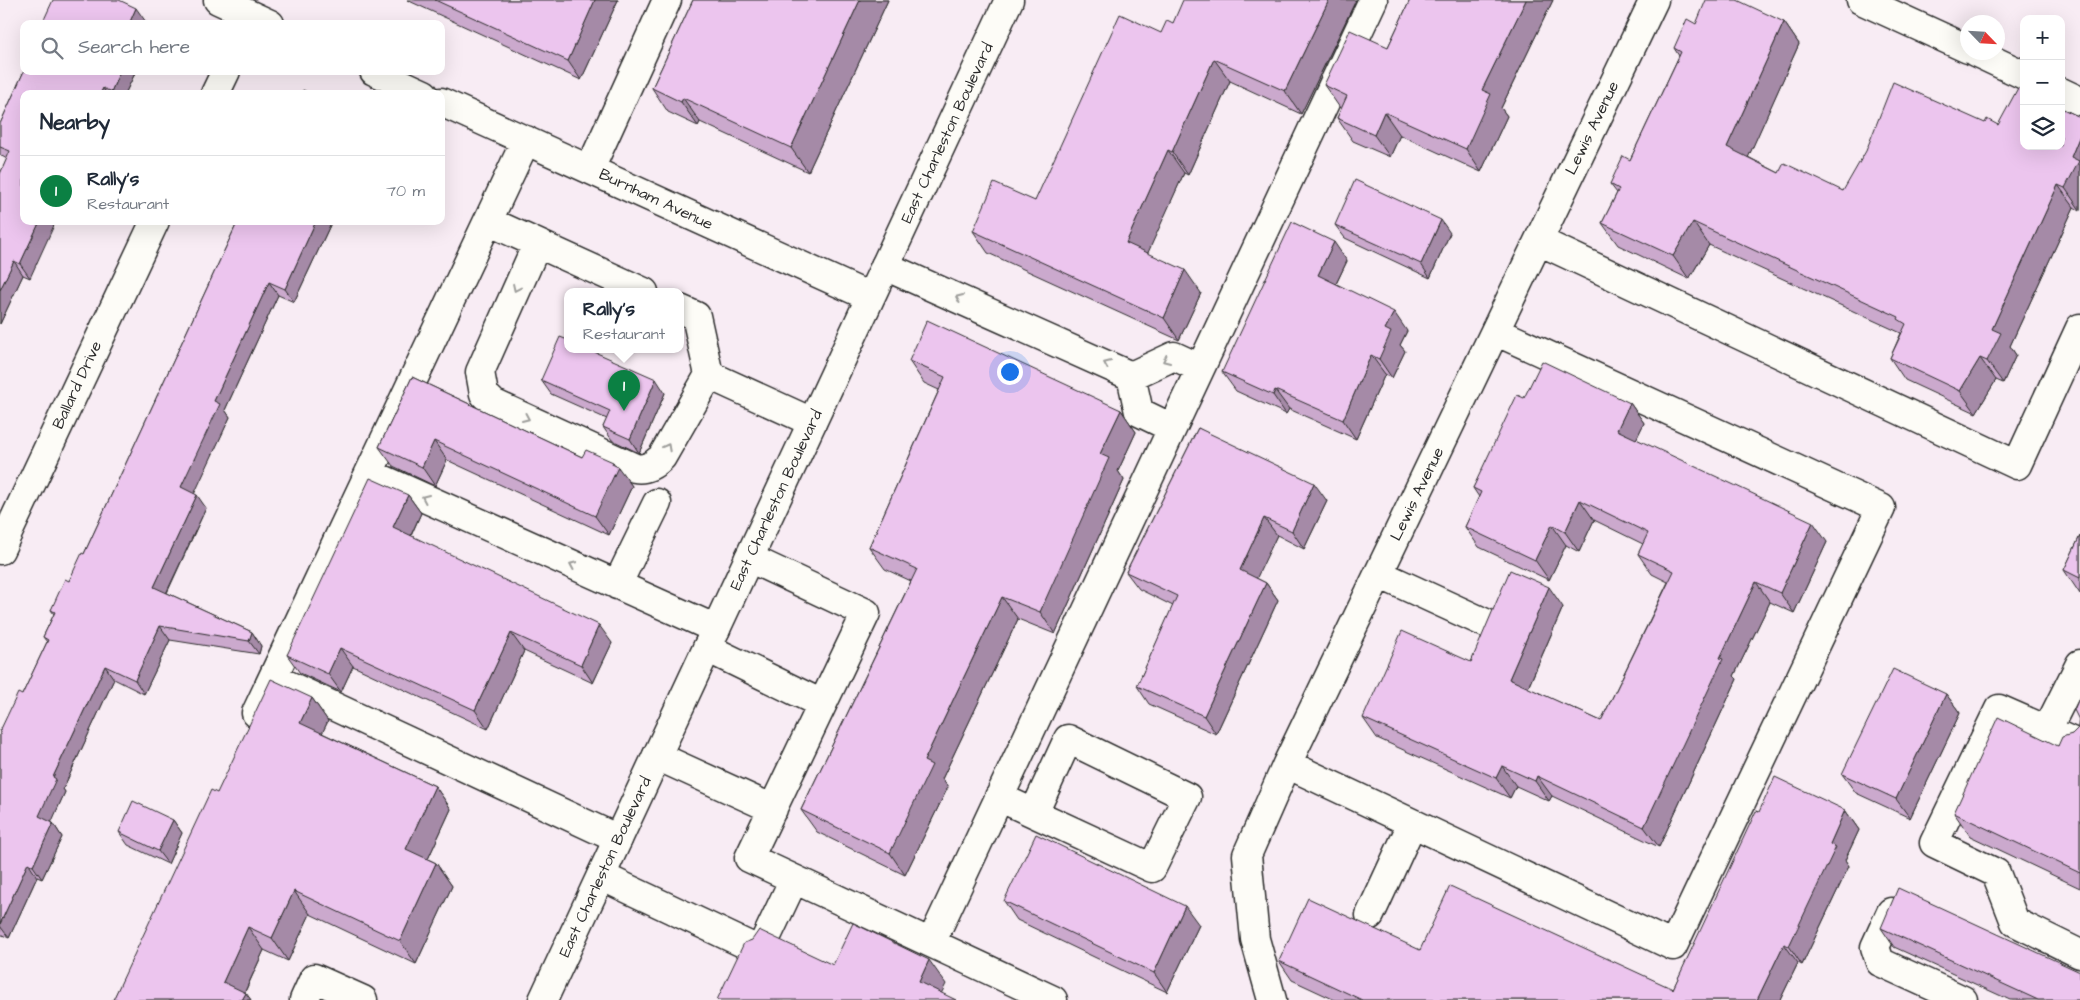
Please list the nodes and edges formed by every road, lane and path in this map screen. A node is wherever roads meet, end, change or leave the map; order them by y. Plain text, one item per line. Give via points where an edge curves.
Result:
1 (218, 0) edge
2 (667, 0) edge
3 (1009, 0) edge
4 (1373, 0) edge
5 (1654, 0) edge
6 (1861, 0) edge
7 (255, 20) edge
8 (1960, 45) edge
9 (1992, 60) edge
10 (2020, 73) edge
11 (224, 75) edge
12 (383, 75) edge
13 (217, 90) edge
14 (415, 90) edge
15 (2065, 94) edge
16 (2080, 101) edge
17 (445, 104) edge
18 (526, 140) junction
19 (590, 169) junction
20 (488, 222) junction
21 (153, 225) edge
22 (1539, 241) junction
23 (536, 244) junction
24 (885, 266) junction
25 (635, 288) edge
26 (870, 297) junction
27 (684, 311) edge
28 (2080, 328) edge
29 (1495, 331) junction
30 (1200, 368) junction
31 (709, 375) junction
32 (1132, 376) junction
33 (812, 422) junction
34 (1172, 428) junction
35 (369, 473) junction
36 (657, 503) dead end
37 (0, 550) edge
38 (748, 558) junction
39 (1378, 574) junction
40 (617, 585) junction
41 (1492, 626) edge
42 (712, 639) junction
43 (2080, 664) edge
44 (273, 678) junction
45 (822, 704) junction
46 (2048, 730) junction
47 (244, 740) edge
48 (2080, 745) edge
49 (657, 756) junction
50 (1287, 764) junction
51 (999, 797) junction
52 (773, 809) junction
53 (1034, 814) junction
54 (1412, 824) junction
55 (618, 839) junction
56 (601, 876) junction
57 (794, 879) junction
58 (1891, 912) edge
59 (1370, 915) dead end
60 (931, 943) junction
61 (2080, 954) edge
62 (547, 999) edge
63 (304, 1000) edge
64 (363, 1000) edge
65 (1053, 1000) edge
66 (1272, 1000) edge
67 (1964, 1000) edge

1 - 7 street
2 - 19 street
3 - 24 street, East Charleston Boulevard
4 - 30 street
5 - 22 street, Lewis Avenue
6 - 8 street
9 - 10 street
11 - 13 street
12 - 14 street
15 - 16 street
17 - 18 street, Burnham Avenue
18 - 19 street, Burnham Avenue
18 - 20 street
19 - 26 street, Burnham Avenue
20 - 23 street
20 - 35 street
21 - 37 street, Ballard Drive
22 - 28 street via 2017,465
22 - 29 street, Lewis Avenue
23 - 25 street
23 -> 31 street via 480,372 484,394 492,403 642,469 654,465 662,457
24 - 26 street, East Charleston Boulevard
32 -> 24 street
26 - 33 street, East Charleston Boulevard
27 - 31 street via 696,316
29 - 39 street, Lewis Avenue
29 - 54 street via 1881,508 1673,946
30 -> 32 street via 1174,356
30 - 34 street
31 - 33 street
32 - 34 street via 1139,412
33 - 38 street, East Charleston Boulevard
34 - 51 street
40 -> 35 street
35 - 44 street
36 - 40 street
38 - 42 street, East Charleston Boulevard
38 - 45 street via 866,613
39 - 41 street
39 - 50 street, Lewis Avenue
40 - 42 street
42 - 45 street
42 - 49 street, East Charleston Boulevard
43 - 46 street
44 - 47 street
44 - 55 street
45 - 52 street
46 - 48 street
46 - 61 street via 2000,709 1934,843 1996,873 2015,922
49 - 52 street
49 - 55 street, East Charleston Boulevard
50 - 54 street
50 - 66 street, Lewis Avenue via 1247,855 1255,940
51 - 53 street
51 - 60 street
52 - 57 street via 749,858
53 - 53 street via 1152,868 1187,797 1068,739
54 - 59 street
55 - 56 street, East Charleston Boulevard
56 - 57 street via 760,951
56 - 62 street, East Charleston Boulevard
57 - 60 street
58 - 67 street via 1875,947 1880,962
60 - 65 street
63 - 64 street via 314,978

